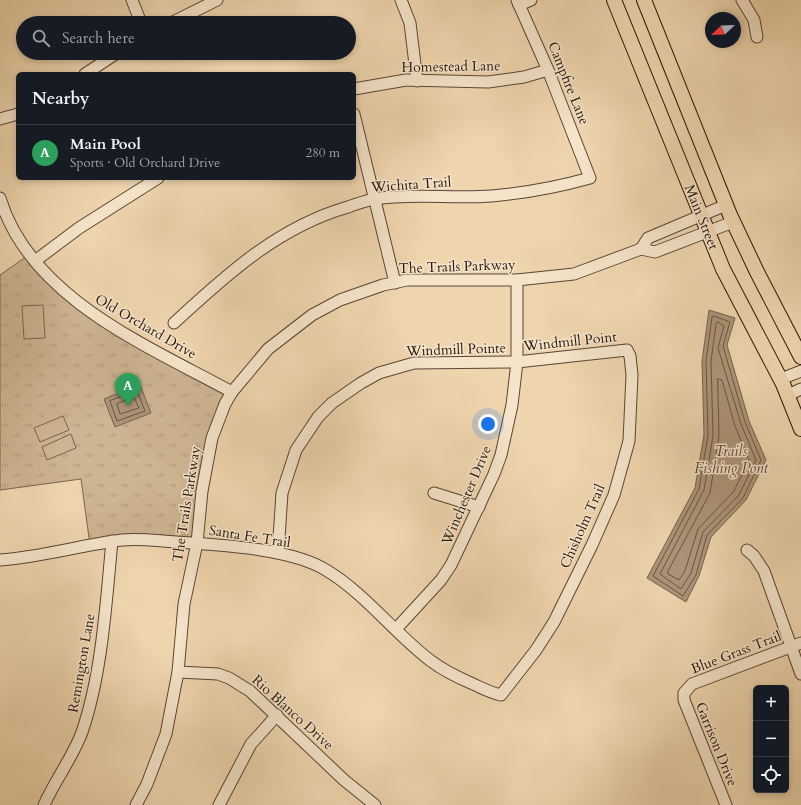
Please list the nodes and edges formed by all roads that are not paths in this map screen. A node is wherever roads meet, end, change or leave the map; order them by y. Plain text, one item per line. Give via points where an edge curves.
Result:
1 (132, 0) edge
2 (217, 0) edge
3 (401, 0) edge
4 (531, 0) edge
5 (614, 0) edge
6 (644, 0) edge
7 (742, 0) edge
8 (518, 2) edge
9 (138, 16) edge
10 (185, 16) edge
11 (757, 37) dead end
12 (107, 60) edge
13 (548, 70) junction
14 (88, 72) edge
15 (417, 81) junction
16 (356, 89) edge
17 (16, 115) edge
18 (0, 119) edge
19 (356, 122) edge
20 (590, 178) joint
21 (155, 180) edge
22 (0, 198) edge
23 (374, 199) junction
24 (726, 205) junction
25 (702, 216) junction
26 (733, 222) junction
27 (708, 232) junction
28 (641, 249) junction
29 (35, 261) junction
30 (517, 280) junction
31 (395, 283) junction
32 (174, 323) dead end
33 (627, 350) joint
34 (801, 357) edge
35 (517, 362) junction
36 (801, 371) edge
37 (781, 379) junction
38 (801, 389) edge
39 (232, 392) junction
40 (788, 395) junction
41 (801, 429) edge
42 (434, 493) dead end
43 (479, 507) junction
44 (112, 542) junction
45 (198, 543) junction
46 (747, 550) dead end
47 (278, 553) junction
48 (0, 560) edge
49 (396, 629) junction
50 (796, 646) edge
51 (178, 672) junction
52 (801, 674) edge
53 (684, 693) joint
54 (501, 695) joint
55 (277, 715) junction
56 (44, 805) edge
57 (136, 805) edge
58 (219, 805) edge
59 (374, 805) edge
60 (726, 805) edge

1 - 9 street
2 - 10 street
3 - 15 street via 410,23
4 - 8 street
5 - 25 main road, Main Street
6 - 24 main road, Main Street
7 - 11 street via 754,20
8 - 13 street, Campfire Lane
12 - 14 street
13 - 15 street, Homestead Lane via 524,77 488,82
13 - 20 street, Campfire Lane
15 - 16 street, Homestead Lane via 406,80
17 - 18 street
19 - 23 street
20 - 23 street, Wichita Trail via 560,186 491,196
21 - 29 street via 79,228
22 - 29 street, Old Orchard Drive via 18,237
23 - 31 street
23 - 32 street, Wichita Trail via 309,221 272,241 226,275
24 - 25 street, The Trails Parkway
24 - 26 main road, Main Street
25 - 27 main road, Main Street
25 - 28 street, The Trails Parkway via 648,238
26 - 27 street, The Trails Parkway
26 - 34 main road, Main Street
27 - 28 street, The Trails Parkway via 655,252
27 - 37 main road, Main Street via 723,269
28 - 30 street, The Trails Parkway via 574,274
29 - 39 street, Old Orchard Drive via 55,283 98,318
30 - 31 street, The Trails Parkway via 407,280
30 - 35 street, Winchester Drive
31 - 39 street, The Trails Parkway via 346,298 312,315 268,349
33 - 35 street, Windmill Point
33 - 54 street, Chisholm Trail via 632,375 628,441 614,495 554,622
35 - 43 street, Winchester Drive via 512,405 501,455
35 - 47 street, Windmill Pointe via 414,363 379,373 332,402 302,438 290,465 282,492
36 - 37 street
37 - 40 main road, Main Street
38 - 40 street
39 - 45 street, The Trails Parkway via 212,438 207,459
40 - 41 main road, Main Street
42 - 43 street
43 - 49 street, Winchester Drive via 451,565
44 - 45 street, Santa Fe Trail via 139,539
44 - 48 street, Santa Fe Trail
44 - 56 street, Remington Lane via 107,602 93,694 81,734
45 - 47 street, Santa Fe Trail
45 - 51 street, The Trails Parkway via 184,604
46 - 50 street via 764,571
47 - 49 street, Santa Fe Trail via 325,569 352,589
49 - 54 street, Santa Fe Trail via 432,661 463,680
50 - 52 street
50 - 53 street, Blue Grass Trail via 692,684
51 - 55 street, Rio Blanco Drive via 218,674 229,678 250,691
51 - 57 street, The Trails Parkway via 166,734
53 - 60 street, Garrison Drive via 684,700
55 - 58 street via 251,744
55 - 59 street, Rio Blanco Drive via 344,780

